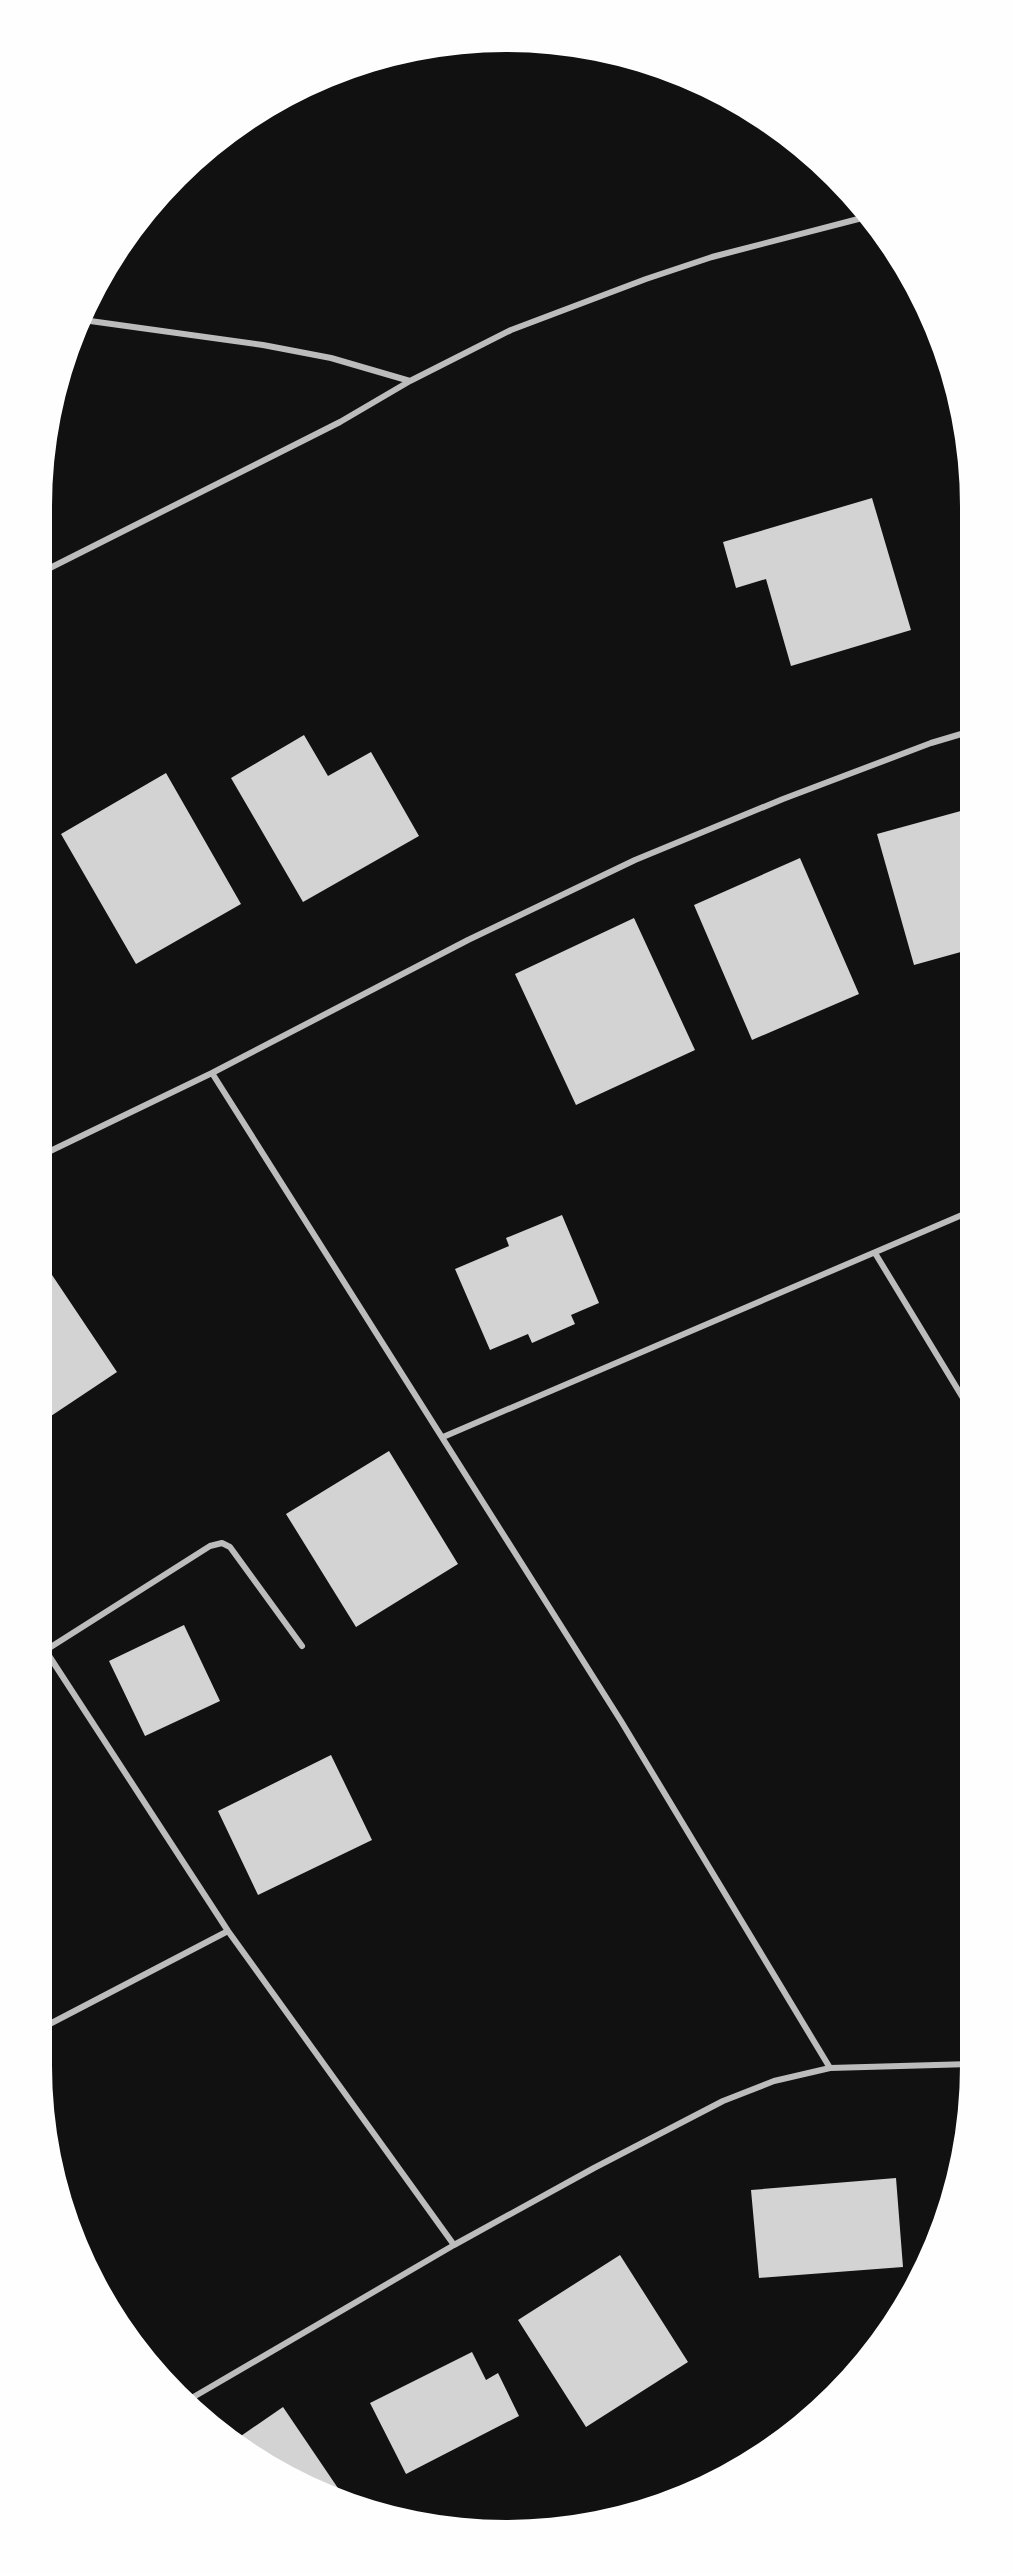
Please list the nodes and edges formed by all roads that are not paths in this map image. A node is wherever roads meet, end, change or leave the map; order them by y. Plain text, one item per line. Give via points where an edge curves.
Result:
1 (858, 219) edge
2 (92, 322) edge
3 (410, 381) junction
4 (52, 567) edge
5 (960, 734) edge
6 (212, 1072) junction
7 (52, 1150) edge
8 (960, 1216) edge
9 (875, 1253) junction
10 (960, 1393) edge
11 (443, 1437) junction
12 (52, 1643) edge
13 (302, 1646) dead end
14 (52, 1660) edge
15 (228, 1931) junction
16 (52, 2023) edge
17 (960, 2064) edge
18 (830, 2068) junction
19 (454, 2245) junction
20 (195, 2396) edge

1 - 3 street via 712,257 646,279 511,330
2 - 3 street via 263,345 331,358
3 - 4 street via 340,422
5 - 6 street via 783,799 635,860 468,940
6 - 7 street
6 - 11 street
8 - 9 street
9 - 10 street
9 - 11 street
11 - 18 street via 621,1721
12 - 13 street via 210,1546 222,1543 230,1547
14 - 15 street
15 - 16 street
15 - 19 street
17 - 18 street
18 - 19 street via 774,2081 723,2101
19 - 20 street

